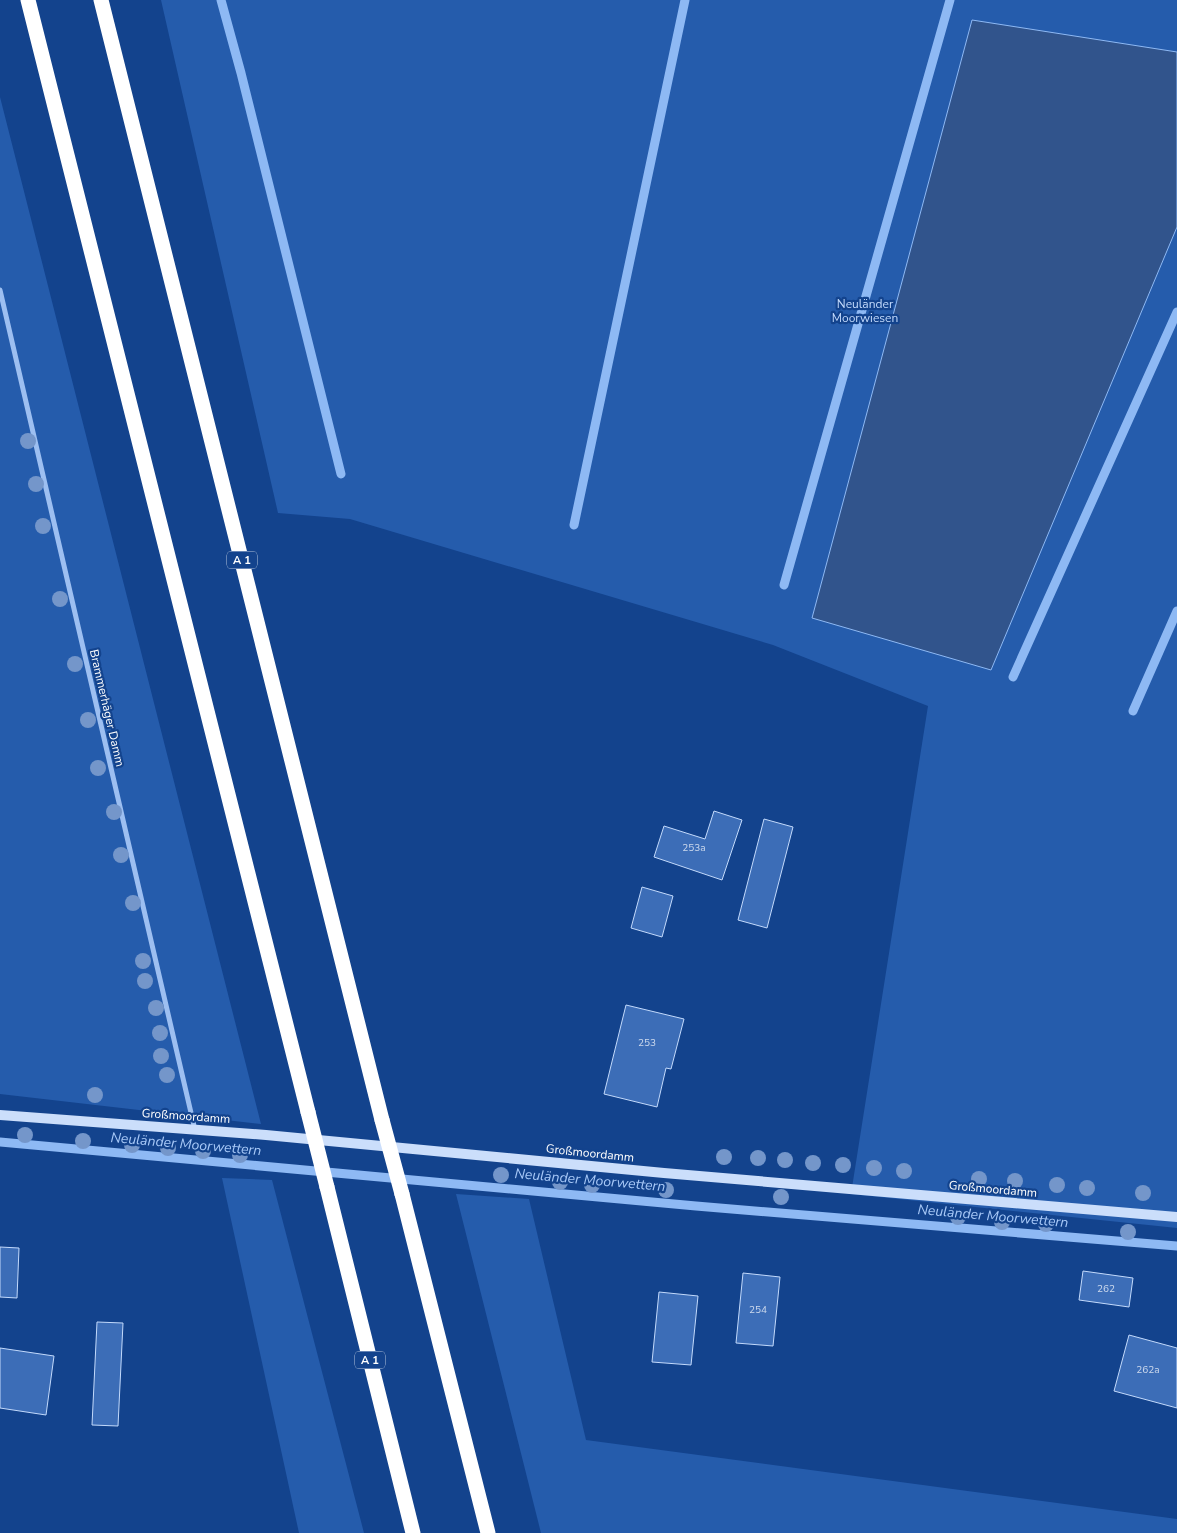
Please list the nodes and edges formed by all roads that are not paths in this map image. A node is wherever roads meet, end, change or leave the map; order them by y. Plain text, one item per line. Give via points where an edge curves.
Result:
1 (28, 0) edge
2 (101, 0) edge
3 (0, 290) edge
4 (0, 1115) edge
5 (195, 1130) junction
6 (1177, 1217) edge
7 (413, 1533) edge
8 (488, 1533) edge

1 - 7 highway, A 1, bridge
2 - 8 highway, A 1, bridge
3 - 5 street, Brammerhäger Damm
4 - 5 street, Großmoordamm
5 - 6 street, Großmoordamm

